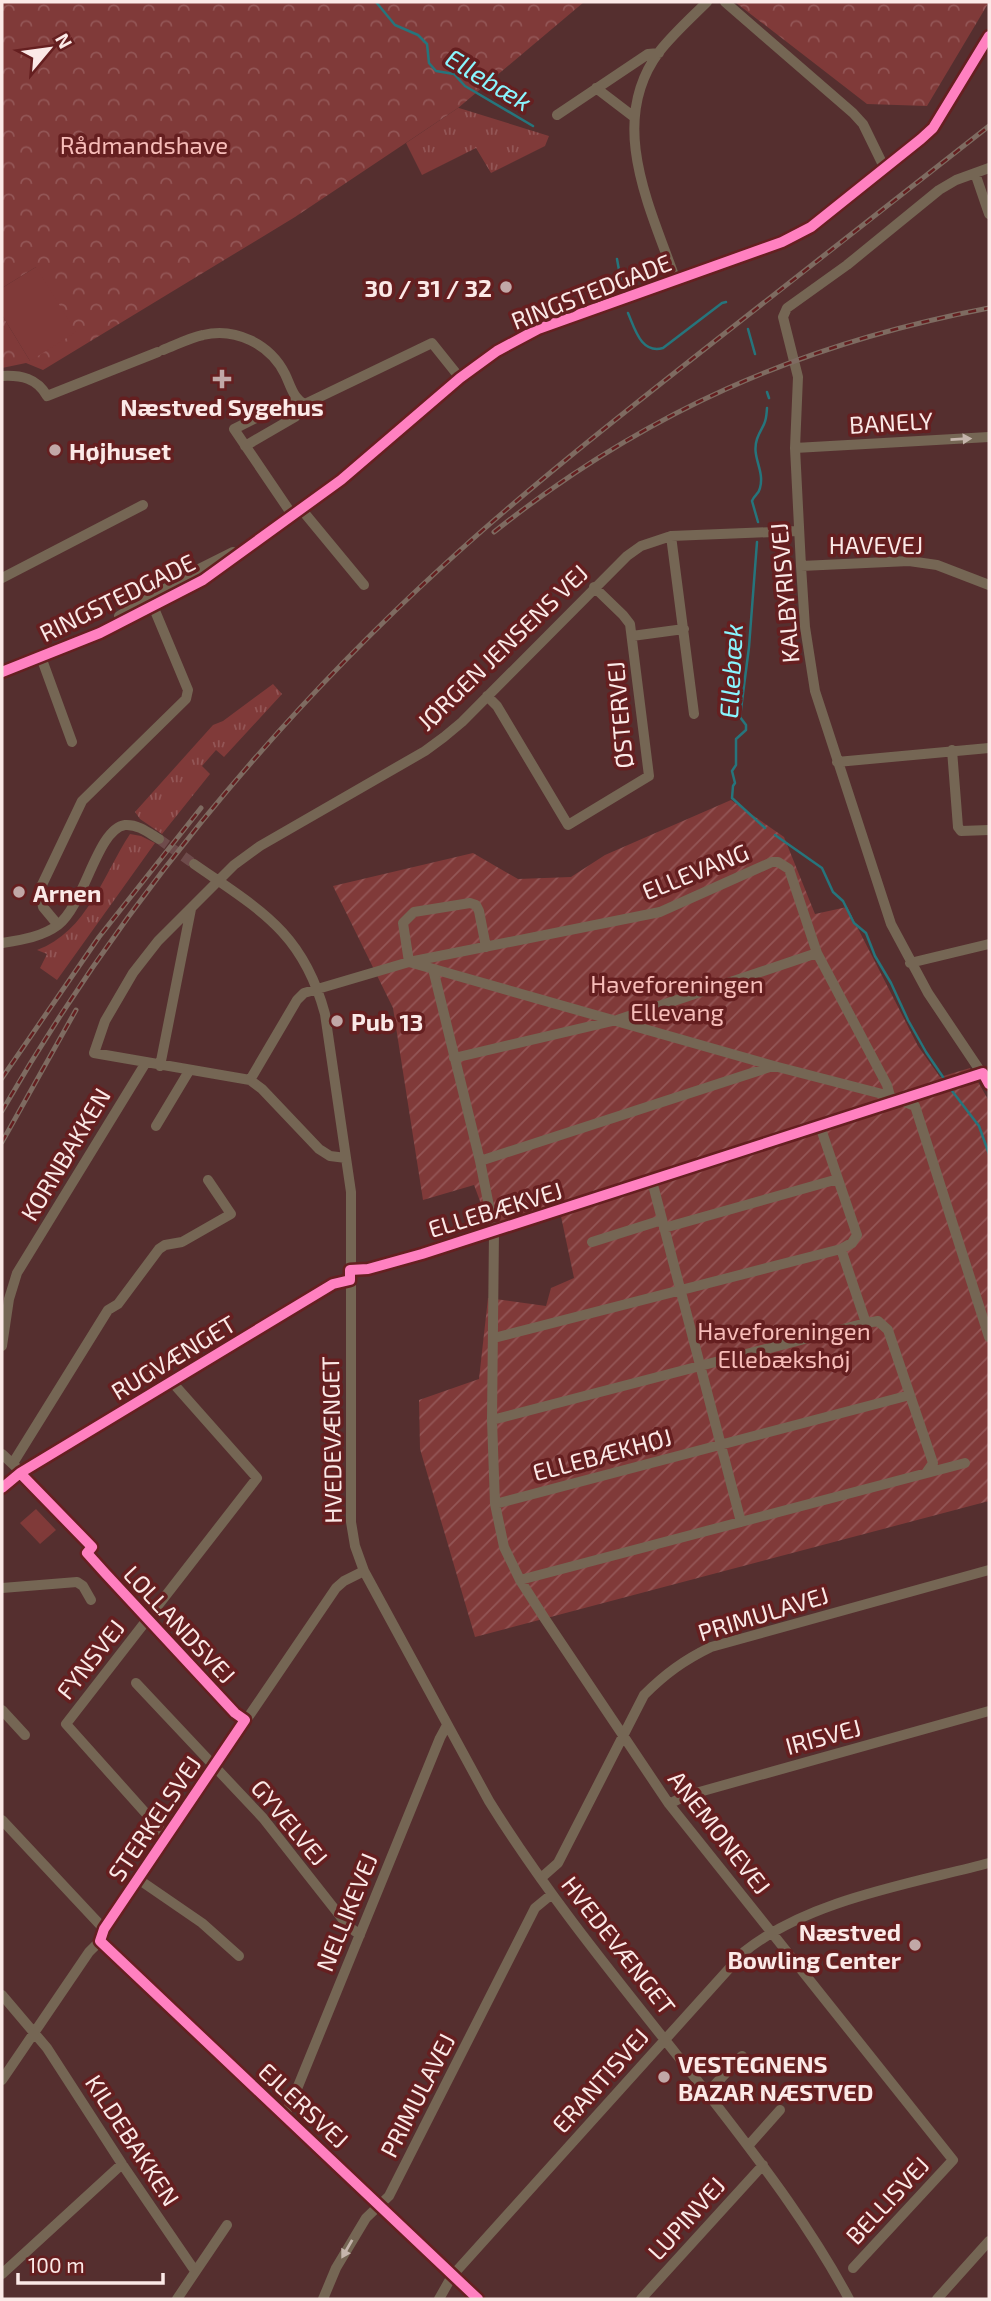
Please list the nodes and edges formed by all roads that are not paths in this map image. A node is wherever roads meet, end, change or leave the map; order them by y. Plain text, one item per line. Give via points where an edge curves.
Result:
1 (707, 2) edge
2 (725, 2) edge
3 (989, 36) edge
4 (659, 52) junction
5 (596, 88) junction
6 (557, 115) dead end
7 (634, 117) junction
8 (989, 168) edge
9 (885, 169) junction
10 (975, 173) junction
11 (989, 214) edge
12 (676, 281) junction
13 (2, 376) edge
14 (460, 378) junction
15 (300, 401) junction
16 (989, 438) edge
17 (246, 446) junction
18 (795, 448) junction
19 (142, 505) dead end
20 (297, 513) junction
21 (799, 531) junction
22 (671, 536) junction
23 (260, 539) junction
24 (801, 566) junction
25 (2, 578) edge
26 (989, 585) edge
27 (364, 586) dead end
28 (594, 587) junction
29 (153, 606) junction
30 (684, 629) junction
31 (632, 636) junction
32 (71, 644) junction
33 (41, 657) junction
34 (2, 672) edge
35 (487, 696) junction
36 (694, 714) dead end
37 (72, 742) dead end
38 (989, 748) edge
39 (952, 750) junction
40 (837, 762) junction
41 (989, 830) edge
42 (159, 839) tunnel mouth
43 (194, 864) tunnel mouth
44 (218, 881) junction
45 (191, 909) junction
46 (58, 925) junction
47 (2, 943) edge
48 (989, 944) edge
49 (486, 947) junction
50 (817, 953) junction
51 (410, 962) junction
52 (910, 963) junction
53 (433, 969) junction
54 (318, 988) junction
55 (617, 1020) junction
56 (454, 1058) junction
57 (145, 1064) junction
58 (160, 1066) junction
59 (774, 1066) junction
60 (189, 1071) junction
61 (250, 1080) junction
62 (989, 1084) edge
63 (890, 1096) junction
64 (156, 1126) dead end
65 (820, 1126) dead end
66 (346, 1158) junction
67 (480, 1161) junction
68 (838, 1179) junction
69 (208, 1180) dead end
70 (663, 1224) junction
71 (494, 1231) junction
72 (592, 1242) dead end
73 (841, 1249) junction
74 (350, 1275) junction
75 (680, 1290) junction
76 (866, 1323) junction
77 (989, 1337) edge
78 (494, 1338) junction
79 (2, 1346) edge
80 (700, 1367) junction
81 (172, 1382) junction
82 (910, 1395) junction
83 (492, 1420) junction
84 (720, 1444) junction
85 (2, 1454) edge
86 (13, 1462) junction
87 (965, 1463) dead end
88 (20, 1473) junction
89 (926, 1473) junction
90 (2, 1488) edge
91 (495, 1504) junction
92 (741, 1522) junction
93 (87, 1553) dead end
94 (989, 1570) edge
95 (365, 1571) junction
96 (520, 1580) junction
97 (2, 1588) edge
98 (90, 1600) dead end
99 (148, 1619) junction
100 (545, 1619) joint
101 (136, 1683) dead end
102 (2, 1710) edge
103 (989, 1712) edge
104 (245, 1720) junction
105 (447, 1725) junction
106 (25, 1735) dead end
107 (622, 1735) junction
108 (215, 1767) junction
109 (669, 1804) junction
110 (2, 1820) edge
111 (167, 1838) junction
112 (989, 1863) edge
113 (541, 1878) junction
114 (138, 1879) junction
115 (552, 1894) junction
116 (104, 1929) junction
117 (771, 1931) junction
118 (360, 1935) junction
119 (100, 1941) junction
120 (239, 1956) dead end
121 (2, 1995) edge
122 (36, 2032) junction
123 (665, 2039) junction
124 (742, 2056) dead end
125 (2, 2080) edge
126 (707, 2093) junction
127 (780, 2110) dead end
128 (284, 2115) junction
129 (748, 2146) junction
130 (953, 2161) joint
131 (122, 2164) junction
132 (763, 2165) junction
133 (380, 2206) junction
134 (227, 2225) dead end
135 (989, 2241) edge
136 (853, 2268) dead end
137 (195, 2271) junction
138 (2, 2274) edge
139 (452, 2276) junction
140 (177, 2299) edge
141 (323, 2299) edge
142 (439, 2299) edge
143 (478, 2299) edge
144 (641, 2299) edge
145 (849, 2299) edge
146 (937, 2299) edge

1 - 4 street
2 - 9 street via 853,113
3 - 9 street, RINGSTEDGADE via 933,128
4 - 5 street via 648,54
4 - 7 street via 647,72
5 - 6 street
5 - 7 street
7 - 12 street via 637,168
8 - 10 street, KALBYRISVEJ
9 - 12 street, RINGSTEDGADE via 795,236
10 - 11 street
10 - 18 street, KALBYRISVEJ via 939,191 787,308 783,317 798,377
12 - 14 street, RINGSTEDGADE via 538,329
13 - 15 street via 30,379 42,386 47,396 161,351 223,333 256,342 276,359
14 - 15 street via 432,343
14 - 20 street, RINGSTEDGADE
15 - 17 street via 295,417
15 - 17 street via 233,429
18 -> 16 street, BANELY
17 - 20 street via 274,489
18 - 21 street, KALBYRISVEJ
19 - 25 street
20 - 23 street, RINGSTEDGADE
20 - 27 street
21 - 22 street, JØRGEN JENSENS VEJ
21 - 24 street, KALBYRISVEJ
22 - 28 street, JØRGEN JENSENS VEJ via 641,546
22 - 30 street
23 - 29 street, RINGSTEDGADE via 203,580
23 - 32 street
24 - 26 street, HAVEVEJ via 909,561 937,565
24 - 40 street, KALBYRISVEJ via 815,691
28 - 31 street, ØSTERVEJ via 624,615
28 - 35 street, JØRGEN JENSENS VEJ
29 - 32 street, RINGSTEDGADE
29 - 46 street via 188,690 186,699 82,801 40,889 43,907
30 - 31 street
30 - 36 street
31 - 35 street, ØSTERVEJ via 649,776 568,825
32 - 33 street, RINGSTEDGADE
33 - 34 street, RINGSTEDGADE
33 - 37 street
35 - 44 street, JØRGEN JENSENS VEJ via 425,751 260,846
38 - 39 street
39 - 40 street
39 - 41 street via 958,827 961,831
40 - 52 street, KALBYRISVEJ via 891,924
42 - 46 street via 140,827 116,828 107,837 79,900
43 - 44 street, HVEDEVÆNGET
44 - 45 street, JØRGEN JENSENS VEJ
44 - 54 street, HVEDEVÆNGET via 273,921
45 - 57 street, JØRGEN JENSENS VEJ via 133,973 105,1021 94,1053
45 - 58 street
46 - 47 street via 39,935
48 - 52 street
49 - 50 street, ELLEVANG via 660,912 778,862 789,869
49 - 51 street, ELLEVANG
49 - 51 street via 476,905 414,912 404,923
50 - 55 street
50 - 63 street, ELLEVANG
51 - 53 street
51 - 54 street, ELLEVANG
52 - 62 street, KALBYRISVEJ
53 - 55 street
53 - 56 street
54 - 61 street via 297,1000
54 - 66 street, HVEDEVÆNGET
55 - 56 street
55 - 59 street
56 - 67 street
57 - 58 street
57 - 79 street, KORNBAKKEN via 18,1273
58 - 60 street
59 - 63 street
59 - 67 street
60 - 61 street
60 - 64 street
61 - 66 street via 320,1149
63 - 77 street via 915,1106
65 - 68 street
66 - 74 street, HVEDEVÆNGET via 351,1192
67 - 71 street
68 - 70 street
68 - 73 street via 857,1235
69 - 86 street, RUGVÆNGET via 231,1214 182,1242 159,1249 118,1304 108,1310
70 - 71 street, ELLEBÆKVEJ via 652,1181
70 - 72 street
70 - 75 street
71 - 74 street, ELLEBÆKVEJ
71 - 78 street, ELLEBÆKHØJ
73 - 75 street
73 - 76 street
74 - 81 street, RUGVÆNGET
74 - 95 street, HVEDEVÆNGET via 351,1522
75 - 78 street
75 - 80 street
76 - 80 street
76 - 82 street via 878,1321 887,1330
78 - 83 street, ELLEBÆKHØJ
80 - 83 street
80 - 84 street
81 - 88 street, RUGVÆNGET
81 - 99 street, FYNSVEJ via 257,1478
82 - 84 street, ELLEBÆKHØJ
82 - 89 street via 933,1463
83 - 91 street, ELLEBÆKHØJ
84 - 91 street, ELLEBÆKHØJ
84 - 92 street
85 - 86 street
86 - 88 street
87 - 89 street
88 - 90 street, RUGVÆNGET
89 - 92 street
91 - 96 street, ELLEBÆKHØJ via 504,1547
92 - 96 street
93 - 99 street, LOLLANDSVEJ
94 - 107 street, PRIMULAVEJ via 711,1647 666,1674 644,1695
95 - 104 street, STERKELSVEJ via 336,1588
95 - 105 street, HVEDEVÆNGET
96 - 100 street, ELLEBÆKHØJ
97 - 98 street via 76,1582
99 - 104 street, LOLLANDSVEJ
99 - 111 street, FYNSVEJ via 66,1724
100 - 107 street, ANEMONEVEJ
101 - 108 street, GYVELVEJ
102 - 106 street
103 - 109 street, IRISVEJ
104 - 108 street, STERKELSVEJ
105 - 113 street, HVEDEVÆNGET via 489,1801
105 - 118 street, NELLIKEVEJ
107 - 109 street, ANEMONEVEJ
107 - 113 street, PRIMULAVEJ via 558,1863
108 - 111 street, STERKELSVEJ
108 - 118 street, GYVELVEJ
109 - 117 street, ANEMONEVEJ
110 - 116 street
111 - 114 street, STERKELSVEJ
112 - 117 street, ERANTISVEJ via 821,1909
113 - 115 street, HVEDEVÆNGET
114 - 116 street, STERKELSVEJ
114 - 120 street, STERKELSVEJ via 202,1923
115 - 123 street, HVEDEVÆNGET
115 - 133 street, PRIMULAVEJ via 535,1908
116 - 119 street, STERKELSVEJ
117 - 123 street, ERANTISVEJ via 744,1952
117 - 130 street, ANEMONEVEJ
118 - 128 street, NELLIKEVEJ
119 - 122 street, STERKELSVEJ
119 - 128 street, EJLERSVEJ
121 - 122 street, KILDEBAKKEN
122 - 125 street, STERKELSVEJ
122 - 131 street, KILDEBAKKEN
123 - 126 street, HVEDEVÆNGET
123 - 139 street, ERANTISVEJ
124 - 126 street
126 - 129 street, HVEDEVÆNGET
127 - 129 street
128 - 133 street, EJLERSVEJ
129 - 132 street, HVEDEVÆNGET
130 - 136 street, BELLISVEJ
131 - 137 street, KILDEBAKKEN
131 - 138 street
132 - 144 street, LUPINVEJ
132 - 145 street, HVEDEVÆNGET
133 - 139 street, EJLERSVEJ
133 -> 141 street, PRIMULAVEJ via 366,2218
134 - 137 street
135 - 146 street
137 - 140 street
139 - 142 street, ERANTISVEJ
139 - 143 street, EJLERSVEJ

